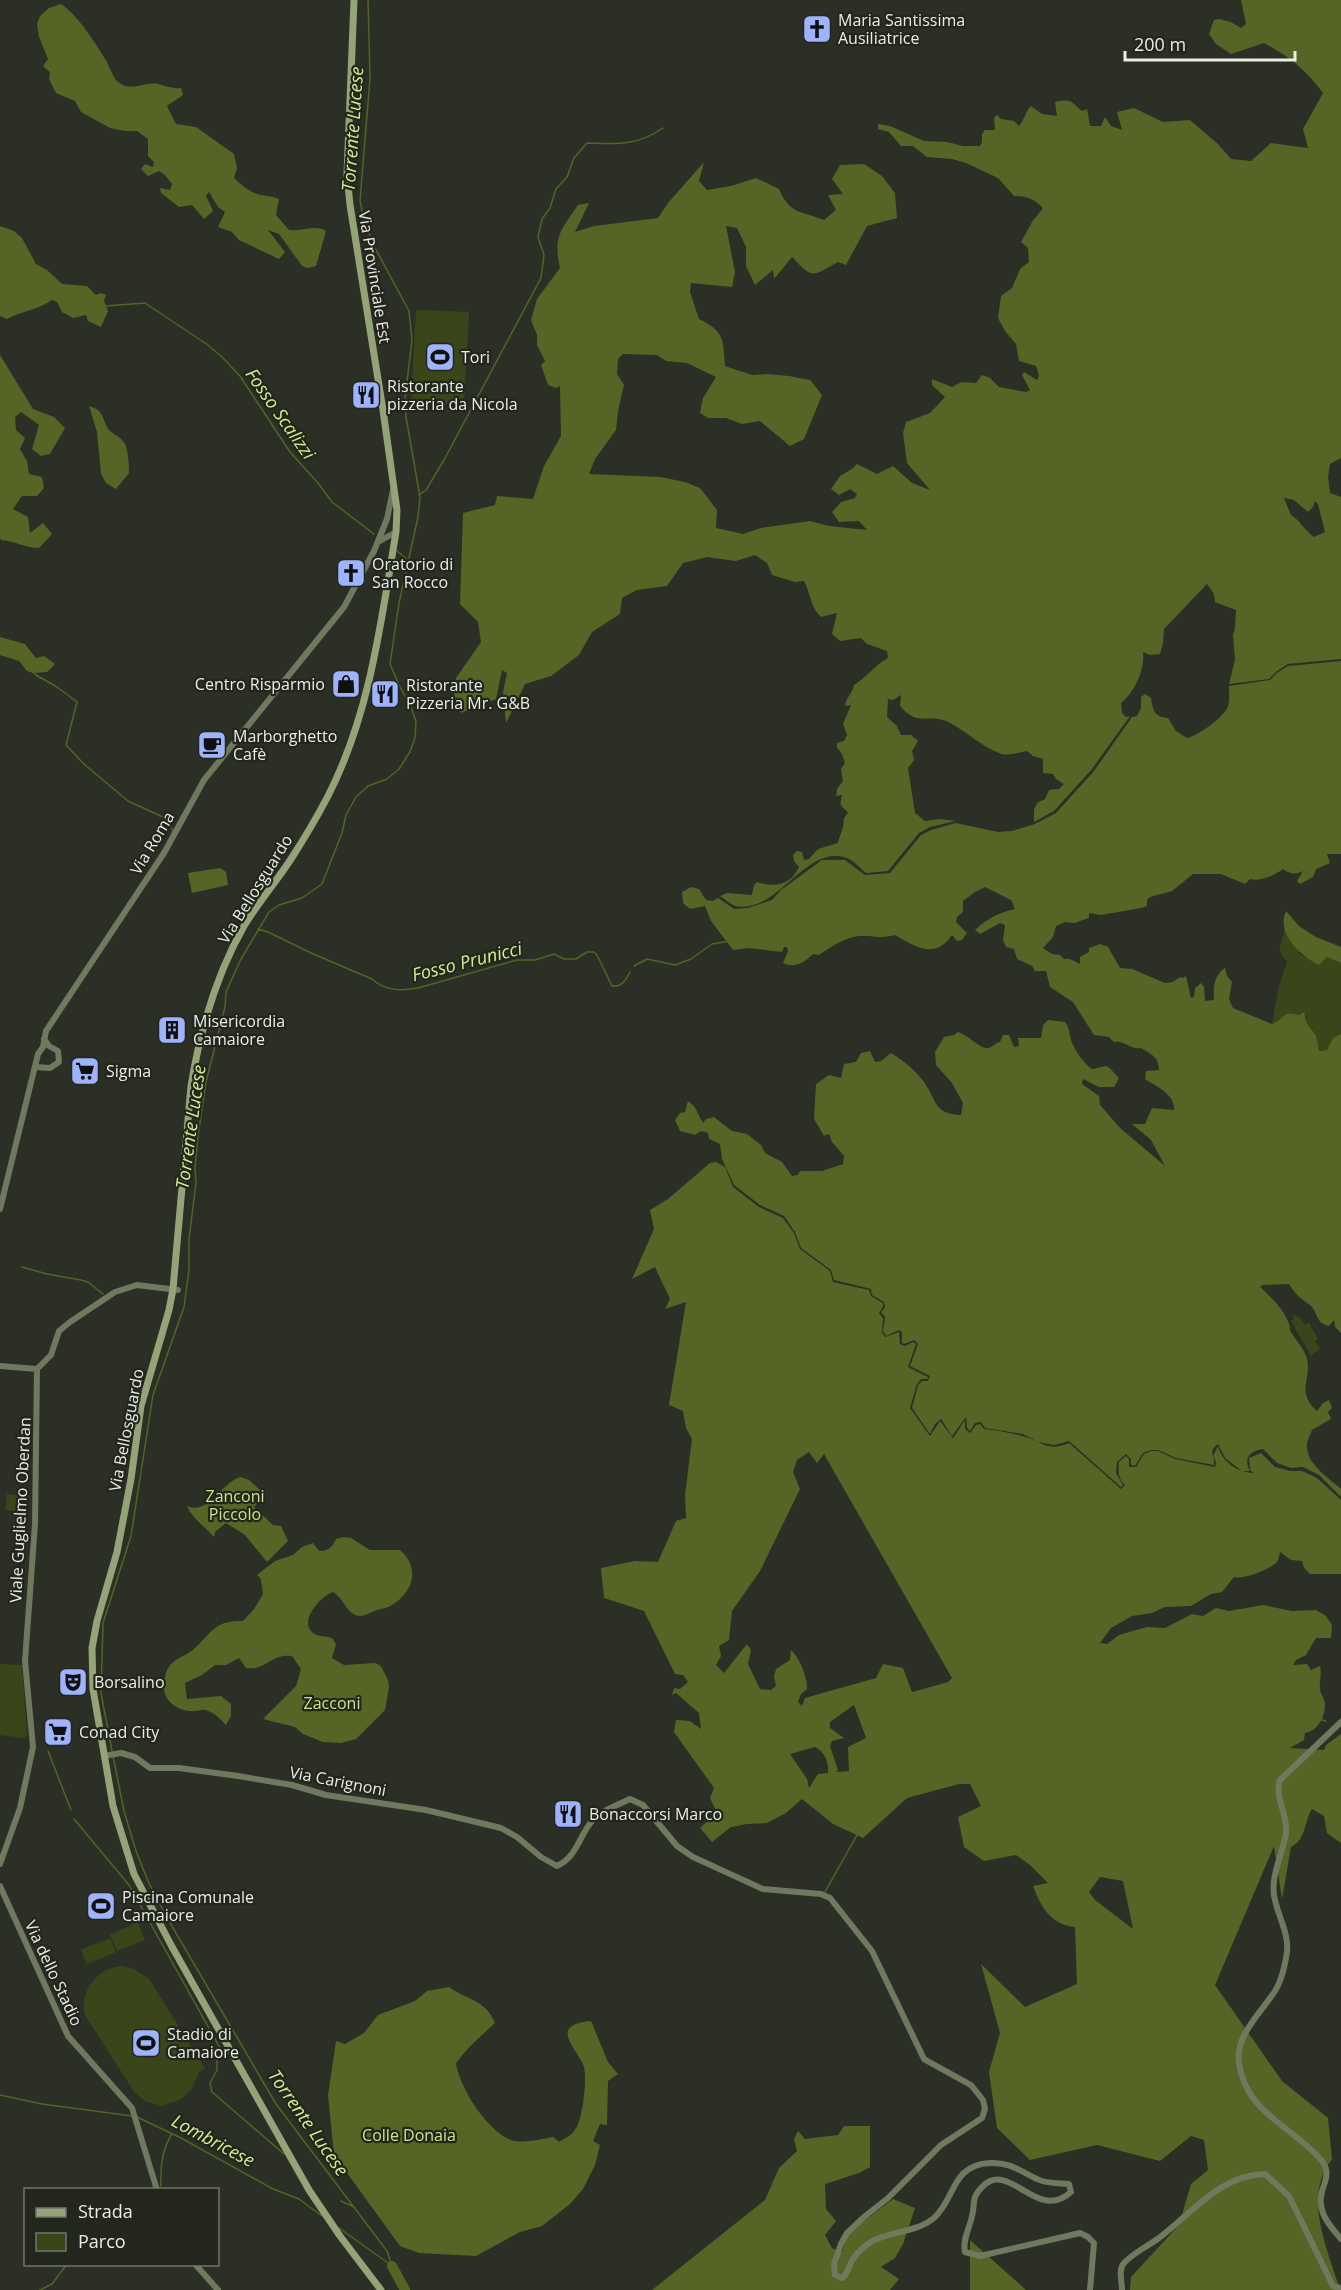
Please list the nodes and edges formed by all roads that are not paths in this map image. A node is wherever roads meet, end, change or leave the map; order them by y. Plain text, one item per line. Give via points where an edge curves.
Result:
1 (354, 0) edge
2 (393, 489) junction
3 (397, 510) junction
4 (387, 519) junction
5 (396, 529) junction
6 (382, 531) junction
7 (381, 540) junction
8 (393, 547) junction
9 (46, 1047) junction
10 (38, 1065) junction
11 (0, 1209) edge
12 (175, 1289) junction
13 (0, 1361) edge
14 (0, 1366) edge
15 (12, 1367) junction
16 (38, 1369) junction
17 (1341, 1722) edge
18 (104, 1756) junction
19 (0, 1863) edge
20 (0, 1886) edge
21 (156, 2188) edge
22 (1341, 2239) edge
23 (196, 2266) edge
24 (1341, 2288) edge
25 (218, 2290) edge
26 (381, 2290) edge
27 (1090, 2290) edge
28 (1122, 2290) edge

1 - 2 main road, Via Provinciale Est via 347,175
2 - 3 main road, Via Provinciale Est
2 - 4 street
3 - 4 street
3 - 5 main road, Via Bellosguardo
4 - 6 street, Via Roma
5 - 6 street
5 - 7 street
5 - 8 main road, Via Bellosguardo
6 - 7 street, Via Roma
7 - 8 street via 391,542
7 - 9 street, Via Roma via 344,607 204,780 164,853 46,1031
8 - 12 main road, Via Bellosguardo via 372,672 354,738 328,796 292,859 244,927 212,999 191,1086
9 - 10 street via 38,1054
9 - 10 street via 58,1051 59,1062 53,1068
10 - 11 street
12 - 16 street via 133,1285 115,1292 59,1331 51,1355
12 - 18 main road, Via Bellosguardo via 141,1406 117,1552 97,1621 92,1675
13 - 15 street
14 - 15 street
15 - 16 street
16 - 19 street, Viale Guglielmo Oberdan via 25,1660 33,1747 20,1808
17 - 22 street via 1280,1779 1277,1787 1286,1815 1286,1833 1274,1893 1287,1938 1287,1952 1275,1990 1240,2045 1239,2062 1250,2094 1262,2111 1322,2161 1327,2170 1320,2201 1323,2216
18 - 26 main road, Via Bellosguardo via 116,1818 134,1874 325,2214
18 - 27 street, Via Carignoni via 122,1753 150,1768 211,1772 292,1785 501,1828 557,1866 570,1857 592,1821 630,1799 643,1805 677,1846 693,1857 763,1889 830,1898 872,1951 924,2060 971,2085 985,2109 982,2118 941,2145 847,2233 834,2264 835,2275 842,2278 847,2274 854,2257 872,2241 915,2228 935,2217 952,2187 972,2166 1002,2163 1013,2165 1039,2181 1069,2184 1071,2192 1063,2199 1045,2200 1012,2182 987,2182 974,2201 963,2246 965,2252 980,2256 1080,2233 1094,2243
20 - 21 street, Via dello Stadio via 68,2036 135,2114
23 - 25 street
24 - 28 street via 1333,2286 1289,2196 1265,2175 1259,2175 1220,2189 1123,2264

